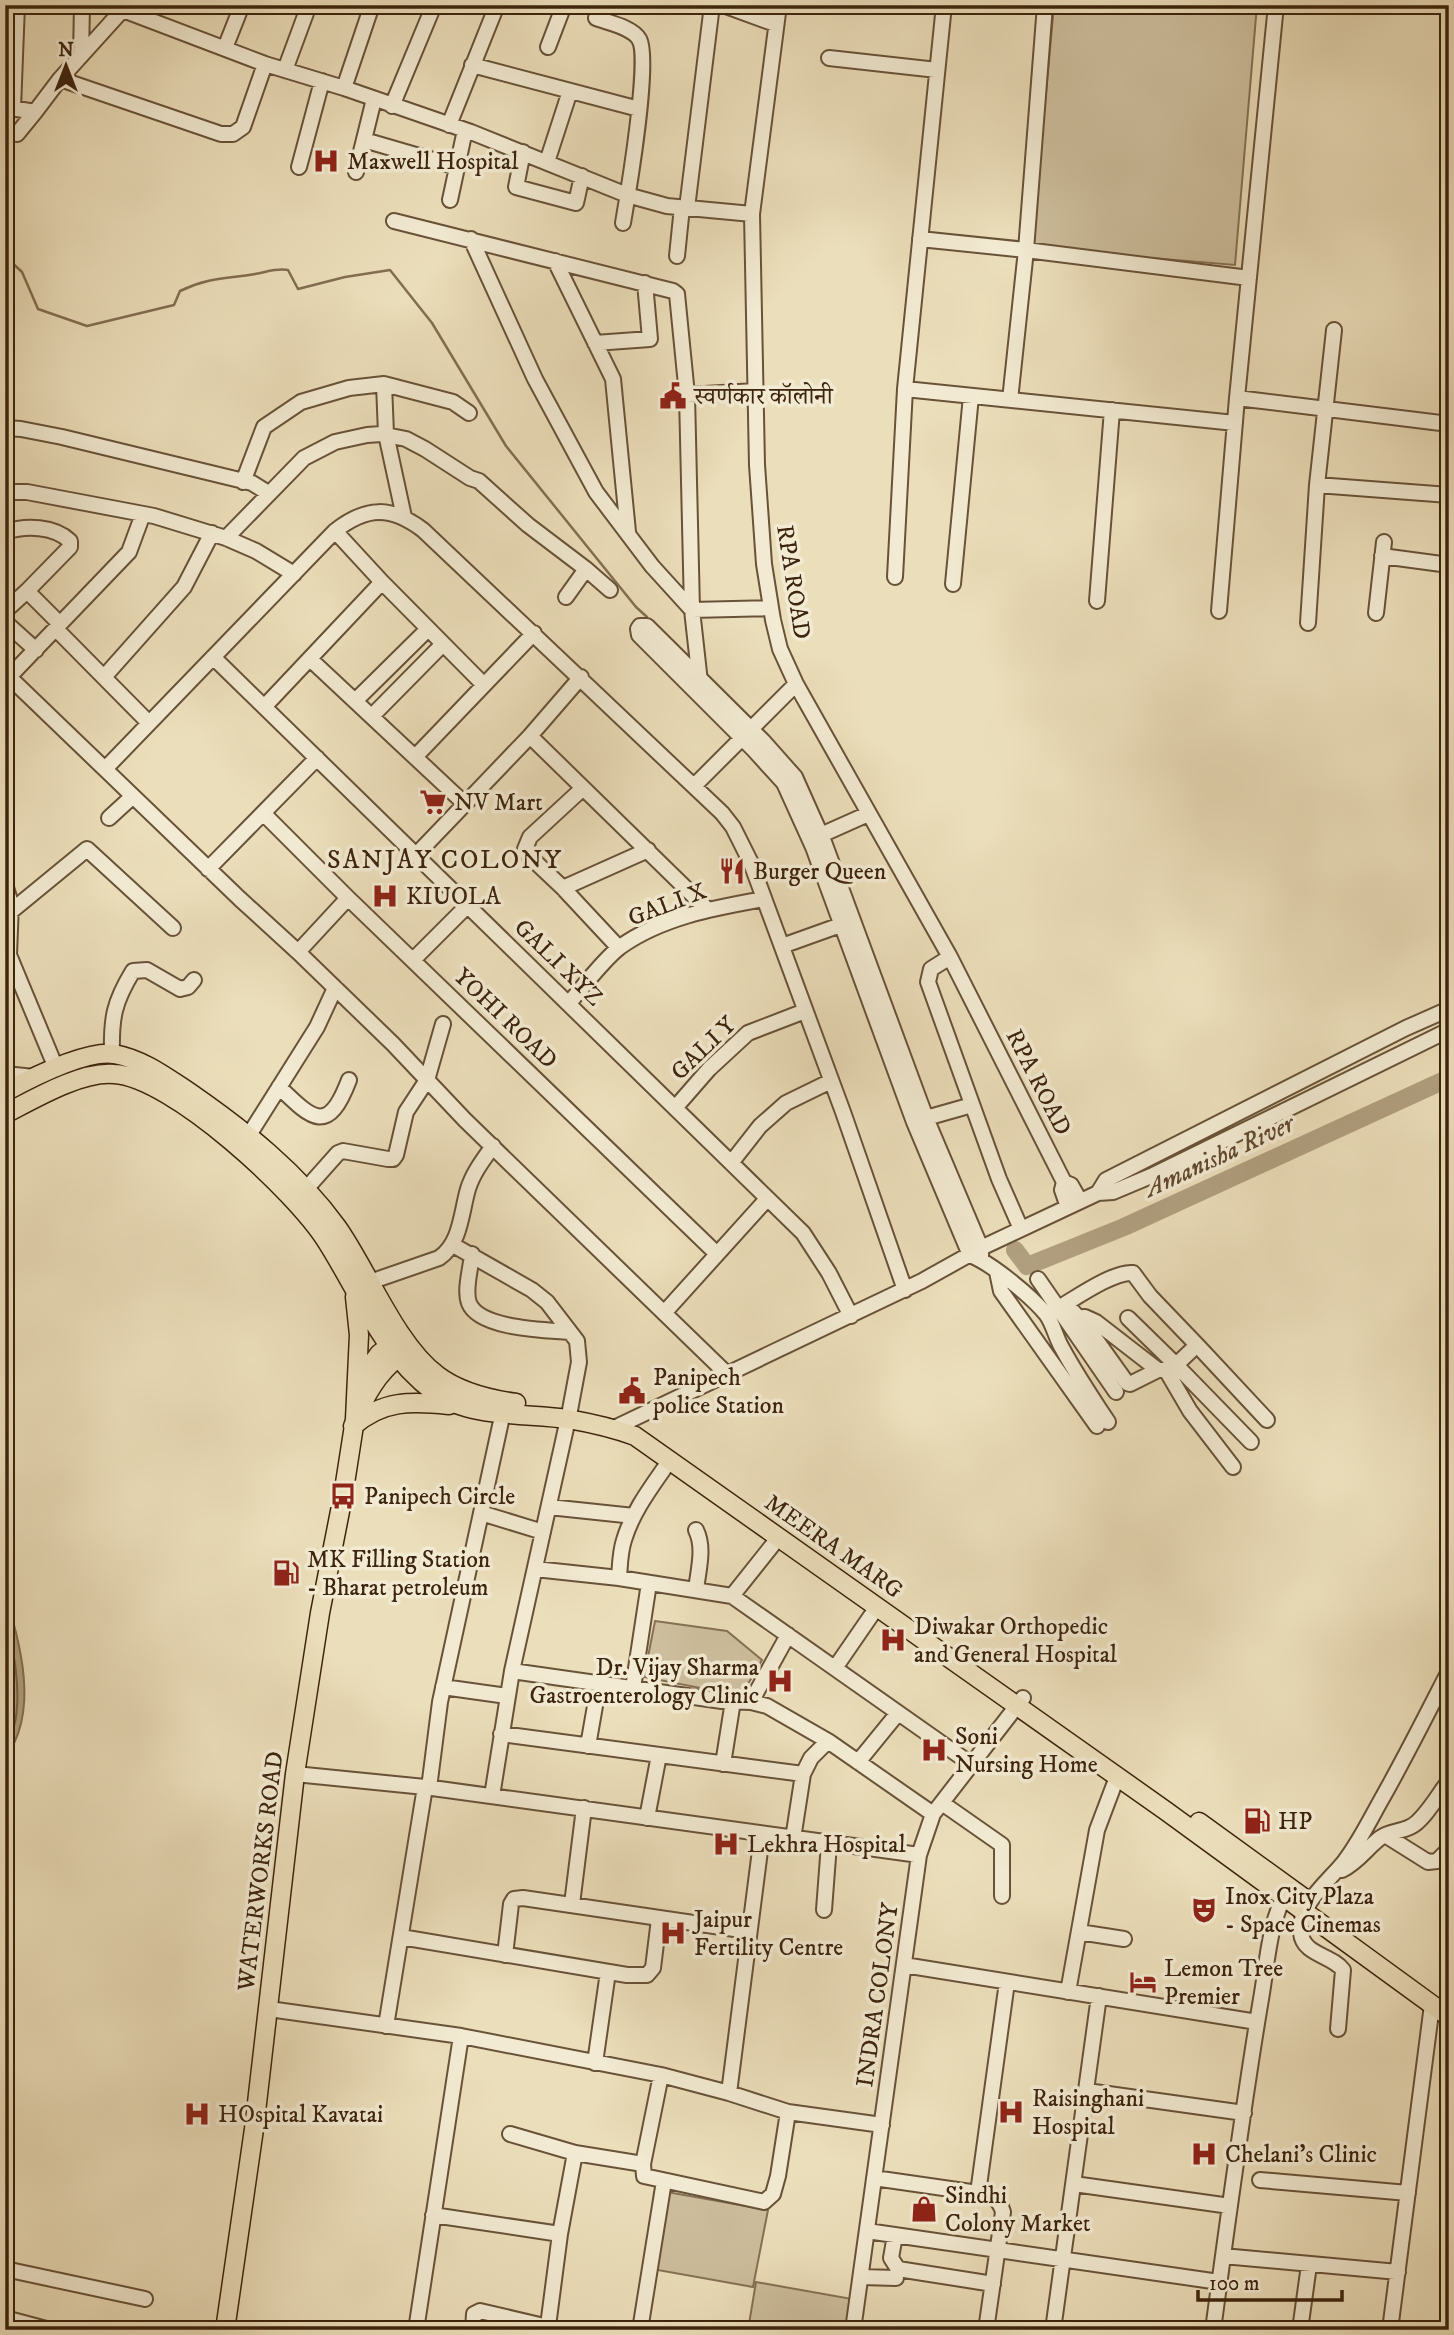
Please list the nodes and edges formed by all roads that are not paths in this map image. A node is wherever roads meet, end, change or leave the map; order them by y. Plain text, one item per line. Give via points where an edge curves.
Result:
1 (17, 5) edge
2 (82, 5) edge
3 (242, 5) edge
4 (309, 5) edge
5 (372, 5) edge
6 (435, 5) edge
7 (497, 5) edge
8 (564, 5) edge
9 (712, 5) edge
10 (723, 5) edge
11 (779, 5) edge
12 (944, 5) edge
13 (1045, 5) edge
14 (1276, 5) edge
15 (125, 7) edge
16 (596, 18) dead end
17 (775, 24) junction
18 (548, 47) dead end
19 (225, 48) junction
20 (81, 56) junction
21 (829, 58) dead end
22 (265, 64) junction
23 (472, 65) junction
24 (285, 70) junction
25 (937, 70) junction
26 (60, 79) junction
27 (322, 81) junction
28 (344, 88) junction
29 (570, 91) junction
30 (374, 99) junction
31 (392, 106) junction
32 (9, 107) edge
33 (639, 109) junction
34 (35, 112) junction
35 (449, 125) junction
36 (465, 130) junction
37 (16, 134) dead end
38 (364, 140) junction
39 (523, 152) junction
40 (547, 162) junction
41 (299, 167) dead end
42 (457, 167) junction
43 (356, 172) dead end
44 (582, 176) junction
45 (628, 195) junction
46 (450, 200) dead end
47 (684, 208) junction
48 (752, 214) junction
49 (394, 220) dead end
50 (623, 223) dead end
51 (471, 239) junction
52 (920, 239) junction
53 (1026, 250) junction
54 (677, 256) dead end
55 (555, 261) junction
56 (1249, 278) junction
57 (645, 283) junction
58 (1334, 330) dead end
59 (595, 343) junction
60 (384, 384) junction
61 (905, 389) junction
62 (756, 391) junction
63 (687, 395) junction
64 (971, 396) junction
65 (1237, 398) junction
66 (1010, 400) junction
67 (1326, 407) junction
68 (1112, 410) junction
69 (469, 412) dead end
70 (1235, 423) junction
71 (1449, 424) edge
72 (5, 429) edge
73 (386, 435) junction
74 (243, 482) junction
75 (1317, 485) junction
76 (5, 492) edge
77 (268, 493) junction
78 (1449, 495) edge
79 (143, 514) junction
80 (404, 517) junction
81 (335, 531) junction
82 (5, 532) edge
83 (628, 533) junction
84 (219, 536) junction
85 (1449, 565) edge
86 (586, 569) junction
87 (294, 574) junction
88 (895, 577) dead end
89 (383, 582) junction
90 (953, 584) dead end
91 (610, 590) dead end
92 (27, 591) junction
93 (566, 597) dead end
94 (1097, 601) dead end
95 (771, 608) junction
96 (692, 610) junction
97 (5, 611) edge
98 (1219, 611) dead end
99 (1376, 613) dead end
100 (5, 622) edge
101 (1308, 623) dead end
102 (58, 627) junction
103 (428, 629) junction
104 (534, 633) junction
105 (443, 643) junction
106 (36, 650) junction
107 (213, 657) junction
108 (310, 659) junction
109 (7, 675) edge
110 (103, 677) junction
111 (581, 677) junction
112 (700, 681) junction
113 (484, 684) junction
114 (796, 684) junction
115 (700, 698) junction
116 (355, 701) junction
117 (264, 707) junction
118 (372, 716) junction
119 (149, 723) junction
120 (745, 734) junction
121 (530, 736) junction
122 (415, 757) junction
123 (317, 758) junction
124 (105, 769) junction
125 (694, 786) junction
126 (582, 789) junction
127 (796, 794) junction
128 (133, 796) junction
129 (465, 804) junction
130 (264, 814) junction
131 (868, 814) junction
132 (109, 818) dead end
133 (821, 835) junction
134 (648, 850) junction
135 (416, 855) junction
136 (208, 869) junction
137 (5, 884) edge
138 (563, 888) junction
139 (348, 898) junction
140 (764, 899) junction
141 (468, 905) junction
142 (708, 910) junction
143 (9, 913) junction
144 (847, 923) junction
145 (173, 928) dead end
146 (782, 946) junction
147 (619, 948) junction
148 (298, 952) junction
149 (950, 957) junction
150 (412, 960) junction
151 (194, 980) dead end
152 (335, 988) junction
153 (569, 1003) junction
154 (1449, 1009) edge
155 (805, 1011) junction
156 (443, 1024) dead end
157 (1449, 1030) edge
158 (112, 1054) junction
159 (56, 1068) junction
160 (5, 1074) edge
161 (34, 1077) junction
162 (349, 1080) dead end
163 (427, 1080) junction
164 (831, 1081) junction
165 (279, 1087) junction
166 (5, 1092) edge
167 (972, 1105) junction
168 (675, 1108) junction
169 (5, 1114) edge
170 (920, 1120) junction
171 (249, 1135) junction
172 (493, 1146) junction
173 (731, 1163) junction
174 (306, 1189) junction
175 (1098, 1192) junction
176 (768, 1199) junction
177 (1074, 1204) junction
178 (1021, 1229) junction
179 (453, 1245) junction
180 (472, 1254) junction
181 (717, 1254) junction
182 (977, 1254) junction
183 (997, 1272) junction
184 (1038, 1279) dead end
185 (370, 1282) junction
186 (905, 1290) junction
187 (354, 1291) junction
188 (1057, 1309) junction
189 (664, 1313) junction
190 (851, 1316) junction
191 (1077, 1318) junction
192 (1128, 1318) dead end
193 (570, 1332) junction
194 (1197, 1345) junction
195 (400, 1347) junction
196 (1169, 1367) junction
197 (728, 1375) junction
198 (357, 1385) junction
199 (1116, 1392) dead end
200 (466, 1407) junction
201 (503, 1412) junction
202 (569, 1415) junction
203 (1267, 1420) dead end
204 (354, 1422) junction
205 (631, 1422) junction
206 (614, 1428) junction
207 (1251, 1442) dead end
208 (670, 1460) junction
209 (1233, 1466) dead end
210 (549, 1507) junction
211 (481, 1513) junction
212 (634, 1516) junction
213 (696, 1530) dead end
214 (543, 1532) junction
215 (779, 1537) junction
216 (535, 1569) junction
217 (619, 1578) junction
218 (649, 1583) junction
219 (696, 1590) junction
220 (732, 1596) junction
221 (877, 1607) junction
222 (788, 1635) junction
223 (835, 1668) junction
224 (512, 1671) junction
225 (1448, 1673) edge
226 (599, 1683) junction
227 (443, 1687) junction
228 (633, 1688) junction
229 (507, 1696) junction
230 (733, 1701) junction
231 (751, 1702) junction
232 (1019, 1702) junction
233 (898, 1713) junction
234 (501, 1734) junction
235 (828, 1741) junction
236 (588, 1745) junction
237 (659, 1755) junction
238 (858, 1762) junction
239 (723, 1764) junction
240 (971, 1764) junction
241 (295, 1774) junction
242 (803, 1774) junction
243 (1117, 1777) junction
244 (1449, 1781) edge
245 (427, 1788) junction
246 (492, 1796) junction
247 (584, 1808) junction
248 (938, 1808) junction
249 (647, 1818) junction
250 (762, 1835) junction
251 (1385, 1835) junction
252 (793, 1839) junction
253 (829, 1843) junction
254 (1449, 1849) edge
255 (919, 1855) junction
256 (1337, 1870) junction
257 (1287, 1893) junction
258 (1002, 1896) dead end
259 (572, 1904) junction
260 (1307, 1907) junction
261 (824, 1910) dead end
262 (659, 1919) junction
263 (748, 1931) junction
264 (1079, 1932) junction
265 (401, 1937) junction
266 (1124, 1939) dead end
267 (505, 1955) junction
268 (904, 1965) junction
269 (608, 1972) junction
270 (1007, 1982) junction
271 (1068, 1992) junction
272 (1099, 1997) junction
273 (1441, 2003) edge
274 (269, 2009) junction
275 (1449, 2017) edge
276 (1257, 2022) junction
277 (386, 2026) junction
278 (1338, 2029) dead end
279 (461, 2036) junction
280 (594, 2063) junction
281 (661, 2074) junction
282 (1087, 2091) junction
283 (729, 2093) junction
284 (788, 2112) junction
285 (1244, 2113) junction
286 (882, 2125) junction
287 (510, 2134) dead end
288 (575, 2153) junction
289 (643, 2164) junction
290 (874, 2178) junction
291 (1260, 2180) dead end
292 (664, 2181) junction
293 (1074, 2184) junction
294 (978, 2193) junction
295 (1408, 2193) junction
296 (1230, 2206) junction
297 (433, 2215) junction
298 (867, 2231) junction
299 (560, 2234) junction
300 (895, 2235) junction
301 (998, 2250) junction
302 (1223, 2256) junction
303 (1063, 2259) junction
304 (1309, 2265) junction
305 (5, 2269) edge
306 (1398, 2272) junction
307 (861, 2277) junction
308 (896, 2278) dead end
309 (1219, 2282) junction
310 (993, 2284) junction
311 (145, 2299) dead end
312 (5, 2318) edge
313 (555, 2328) edge
314 (50, 2330) edge
315 (225, 2330) edge
316 (416, 2330) edge
317 (473, 2330) edge
318 (640, 2330) edge
319 (853, 2330) edge
320 (986, 2330) edge
321 (1053, 2330) edge
322 (1213, 2330) edge
323 (1300, 2330) edge
324 (1390, 2330) edge

1 - 32 street
2 - 20 street
3 - 19 street
4 - 24 street
5 - 28 street
6 - 31 street
7 - 23 street
8 - 18 street
9 - 47 street
10 - 17 street
11 - 17 street, RPA ROAD
12 - 25 street
13 - 53 street
14 - 56 street
15 - 19 street
15 - 20 street
16 - 33 street via 634,32 641,41
17 - 48 street, RPA ROAD
19 - 22 street
20 - 26 street
21 - 25 street
22 - 24 street
22 - 26 street via 243,127 233,134 221,134
23 - 29 street
23 - 35 street
24 - 27 street
25 - 52 street
26 - 34 street
27 - 28 street
27 - 41 street
28 - 30 street
29 - 33 street
29 - 40 street
30 - 31 street
30 - 38 street
31 - 35 street
32 - 34 street
33 - 45 street
34 - 37 street
35 - 36 street
36 - 39 street
36 - 42 street
38 - 42 street
38 - 43 street
39 - 40 street
39 - 44 street via 516,187 576,203
40 - 44 street
42 - 46 street
44 - 45 street
45 - 47 street
45 - 50 street
47 - 48 street
47 - 54 street
48 - 62 street, RPA ROAD
49 - 51 street
51 - 55 street
51 - 83 street via 535,379 596,492
52 - 53 street
52 - 61 street
53 - 56 street
53 - 66 street
55 - 57 street
55 - 59 street
56 - 65 street
57 - 59 street via 650,339
57 - 63 street via 677,294
58 - 67 street
59 - 83 street via 616,395
60 - 69 street via 453,401
60 - 73 street
60 - 74 street via 349,388 301,402 264,427
61 - 64 street
61 - 88 street
62 - 63 street
62 - 95 street, RPA ROAD via 764,564
63 - 96 street
64 - 66 street
64 - 90 street
65 - 67 street
65 - 70 street
66 - 68 street
67 - 71 street
67 - 75 street
68 - 70 street
68 - 94 street
70 - 98 street
72 - 74 street via 62,437
73 - 77 street via 335,442 304,458
73 - 80 street
73 - 86 street via 406,439 479,481
74 - 77 street
75 - 78 street
75 - 101 street
76 - 79 street
77 - 84 street
79 - 84 street
79 - 102 street via 129,552
80 - 81 street via 369,513
80 - 104 street
81 - 87 street
81 - 89 street
82 - 92 street via 42,528 70,541 70,547
83 - 96 street
84 - 87 street
84 - 110 street via 184,587
85 - 99 street via 1383,549
86 - 91 street
86 - 93 street
87 - 107 street
89 - 103 street
89 - 108 street
92 - 97 street
92 - 102 street
95 - 96 street
95 - 114 street, RPA ROAD via 780,649
96 - 112 street
100 - 106 street
102 - 106 street
102 - 110 street
103 - 105 street
103 - 116 street
104 - 111 street
104 - 113 street
105 - 113 street
105 - 118 street
106 - 109 street
107 - 117 street, GALI XYZ
107 - 119 street
108 - 116 street
108 - 117 street
109 - 124 street
110 - 119 street
111 - 121 street
111 - 125 street
112 - 115 street
112 - 115 street via 647,626 638,629
112 - 120 street
113 - 122 street
114 - 120 street
114 - 131 street, RPA ROAD
115 - 120 street
116 - 118 street
117 - 123 street, GALI XYZ
118 - 122 street
119 - 124 street
120 - 125 street
120 - 127 street
121 - 126 street
121 - 129 street
122 - 129 street
123 - 130 street
123 - 135 street, GALI XYZ
124 - 128 street
125 - 140 street via 733,827
126 - 134 street
126 - 138 street via 530,837 525,849
127 - 133 street
127 - 144 street
128 - 132 street
128 - 136 street
129 - 135 street
130 - 136 street
130 - 139 street, YOHI ROAD
131 - 133 street
131 - 149 street, RPA ROAD
133 - 144 street
134 - 138 street
134 - 142 street
135 - 141 street, GALI XYZ
136 - 148 street
137 - 143 street
138 - 147 street
139 - 148 street
139 - 150 street, YOHI ROAD
140 - 142 street, GALI X
140 - 146 street
141 - 150 street
141 - 153 street, GALI XYZ
142 - 147 street, GALI X via 652,929
143 - 145 street via 87,849
143 - 159 street via 9,955
144 - 146 street
144 - 170 street
146 - 155 street
147 - 153 street, GALI X
148 - 152 street
149 - 167 street via 931,969 928,982
149 - 177 street, RPA ROAD via 1064,1182 1062,1190
150 - 181 street, YOHI ROAD
151 - 158 street via 180,989 147,971 133,971 114,1011
152 - 163 street
152 - 165 street via 317,1027
153 - 168 street, GALI XYZ
154 - 175 street via 1107,1180
155 - 164 street
155 - 168 street, GALI Y via 748,1033
156 - 163 street
157 - 175 street via 1151,1176 1113,1192
158 - 159 main road via 93,1055
158 - 171 main road via 156,1070
159 - 161 main road
160 - 161 street
161 - 166 main road
162 - 165 street via 340,1104 323,1117 305,1112
163 - 172 street
163 - 174 street via 406,1112 393,1159 343,1151
164 - 173 street via 786,1103 760,1126
164 - 186 street
165 - 171 street
167 - 170 street
167 - 178 street
168 - 173 street, GALI XYZ
169 - 187 main road, MEERA MARG via 90,1077 112,1073 148,1082 203,1119 278,1183 326,1241
170 - 182 street
171 - 174 main road
172 - 179 street via 467,1190
172 - 189 street
173 - 176 street, GALI XYZ
174 - 185 main road via 338,1228
175 - 177 street
176 - 181 street
176 - 190 street, GALI XYZ via 814,1248
177 - 178 street
178 - 182 street
179 - 180 street
179 - 185 street via 439,1258
180 - 193 street via 532,1290
180 - 193 street via 469,1303 477,1313 491,1321
181 - 189 street
182 - 183 street
182 - 186 street
183 - 188 street via 1021,1291
183 - 188 street via 1001,1292 1102,1424 1054,1333
184 - 188 street
185 - 195 main road
186 - 190 street
187 - 195 main road, MEERA MARG
187 - 198 main road via 359,1335
188 - 191 street
188 - 194 street via 1112,1278 1133,1273
188 - 199 street
189 - 197 street
190 - 197 street
191 - 196 street via 1096,1322
191 - 196 street via 1127,1383
192 - 196 street
193 - 202 street via 577,1341 579,1362
194 - 196 street
194 - 203 street
195 - 198 main road via 368,1366
195 - 200 main road, MEERA MARG via 435,1394
195 - 202 main road, MEERA MARG via 468,1392
195 - 204 main road
196 - 207 street
196 - 209 street via 1190,1411
197 - 205 street
198 - 204 main road
200 - 201 main road, MEERA MARG
200 - 204 main road via 394,1404
201 - 202 main road, MEERA MARG
201 - 211 street
202 - 205 main road, MEERA MARG
202 - 206 main road, MEERA MARG
202 - 210 street
204 - 241 main road, WATERWORKS ROAD
205 - 206 street
205 - 232 main road, MEERA MARG via 666,1442
206 - 208 main road, MEERA MARG
208 - 212 street
208 - 215 main road, MEERA MARG
210 - 212 street
210 - 214 street
211 - 214 street
211 - 227 street
212 - 217 street via 623,1543
213 - 219 street via 700,1550
214 - 216 street
215 - 220 street
215 - 221 main road, MEERA MARG
216 - 217 street
216 - 224 street
217 - 218 street
218 - 219 street
218 - 228 street
219 - 220 street
220 - 222 street
221 - 223 street
221 - 232 main road, MEERA MARG
222 - 223 street
222 - 231 street
223 - 233 street
224 - 226 street
224 - 229 street
225 - 256 street via 1367,1826
226 - 228 street
226 - 236 street
227 - 229 street
227 - 245 street
228 - 230 street
229 - 234 street
230 - 231 street
230 - 239 street
231 - 235 street via 767,1706
232 - 240 street, INDRA COLONY
232 - 243 main road, MEERA MARG
232 - 257 main road, MEERA MARG
233 - 238 street
233 - 240 street
234 - 236 street
234 - 246 street
235 - 238 street
235 - 242 street
236 - 237 street
237 - 239 street
237 - 249 street
238 - 248 street
239 - 242 street
240 - 248 street, INDRA COLONY
241 - 245 street
241 - 274 main road, WATERWORKS ROAD
242 - 252 street
243 - 257 main road, MEERA MARG
243 - 264 street via 1097,1830
244 - 251 street via 1410,1828
245 - 246 street
245 - 265 street
246 - 247 street
247 - 249 street
247 - 259 street
248 - 255 street, INDRA COLONY
248 - 258 street via 1002,1845
249 - 250 street
250 - 252 street
250 - 263 street
251 - 254 street via 1428,1862 1437,1861
251 - 256 street via 1354,1864
252 - 253 street
253 - 255 street
253 - 261 street
255 - 268 street, INDRA COLONY
256 - 260 street
257 - 260 main road, MEERA MARG
257 - 276 street via 1275,1921
259 - 262 street
259 - 267 street via 514,1899
260 - 273 main road, MEERA MARG
260 - 278 street via 1303,1941 1343,1970
262 - 263 street
262 - 269 street via 653,1968 647,1975
263 - 283 street
264 - 266 street
264 - 271 street
265 - 267 street
265 - 277 street
267 - 269 street
268 - 270 street
268 - 286 street, INDRA COLONY
269 - 280 street
270 - 271 street
270 - 294 street
271 - 272 street
272 - 276 street
272 - 282 street
273 - 275 main road, MEERA MARG
273 - 295 street
274 - 277 street
274 - 315 main road, WATERWORKS ROAD
276 - 285 street
277 - 279 street
279 - 280 street
279 - 297 street
280 - 281 street
281 - 283 street
281 - 289 street
282 - 285 street
282 - 293 street
283 - 284 street
284 - 286 street
284 - 292 street via 778,2176 773,2194 764,2202
285 - 296 street
286 - 290 street, INDRA COLONY
287 - 288 street
288 - 289 street
288 - 299 street
289 - 292 street via 644,2176
290 - 294 street
290 - 298 street, INDRA COLONY
291 - 295 street
292 - 318 street
293 - 296 street
293 - 303 street
294 - 301 street via 1001,2204
295 - 306 street
296 - 302 street
297 - 299 street
297 - 316 street
298 - 300 street
298 - 307 street, INDRA COLONY
299 - 313 street
300 - 301 street
300 - 310 street via 891,2258 898,2269
301 - 303 street
301 - 310 street
302 - 304 street
302 - 309 street
303 - 309 street
303 - 321 street
304 - 306 street
304 - 323 street
305 - 311 street
306 - 324 street
307 - 308 street
307 - 319 street, INDRA COLONY
309 - 322 street
310 - 320 street
312 - 314 street
313 - 317 street via 480,2311 474,2315

